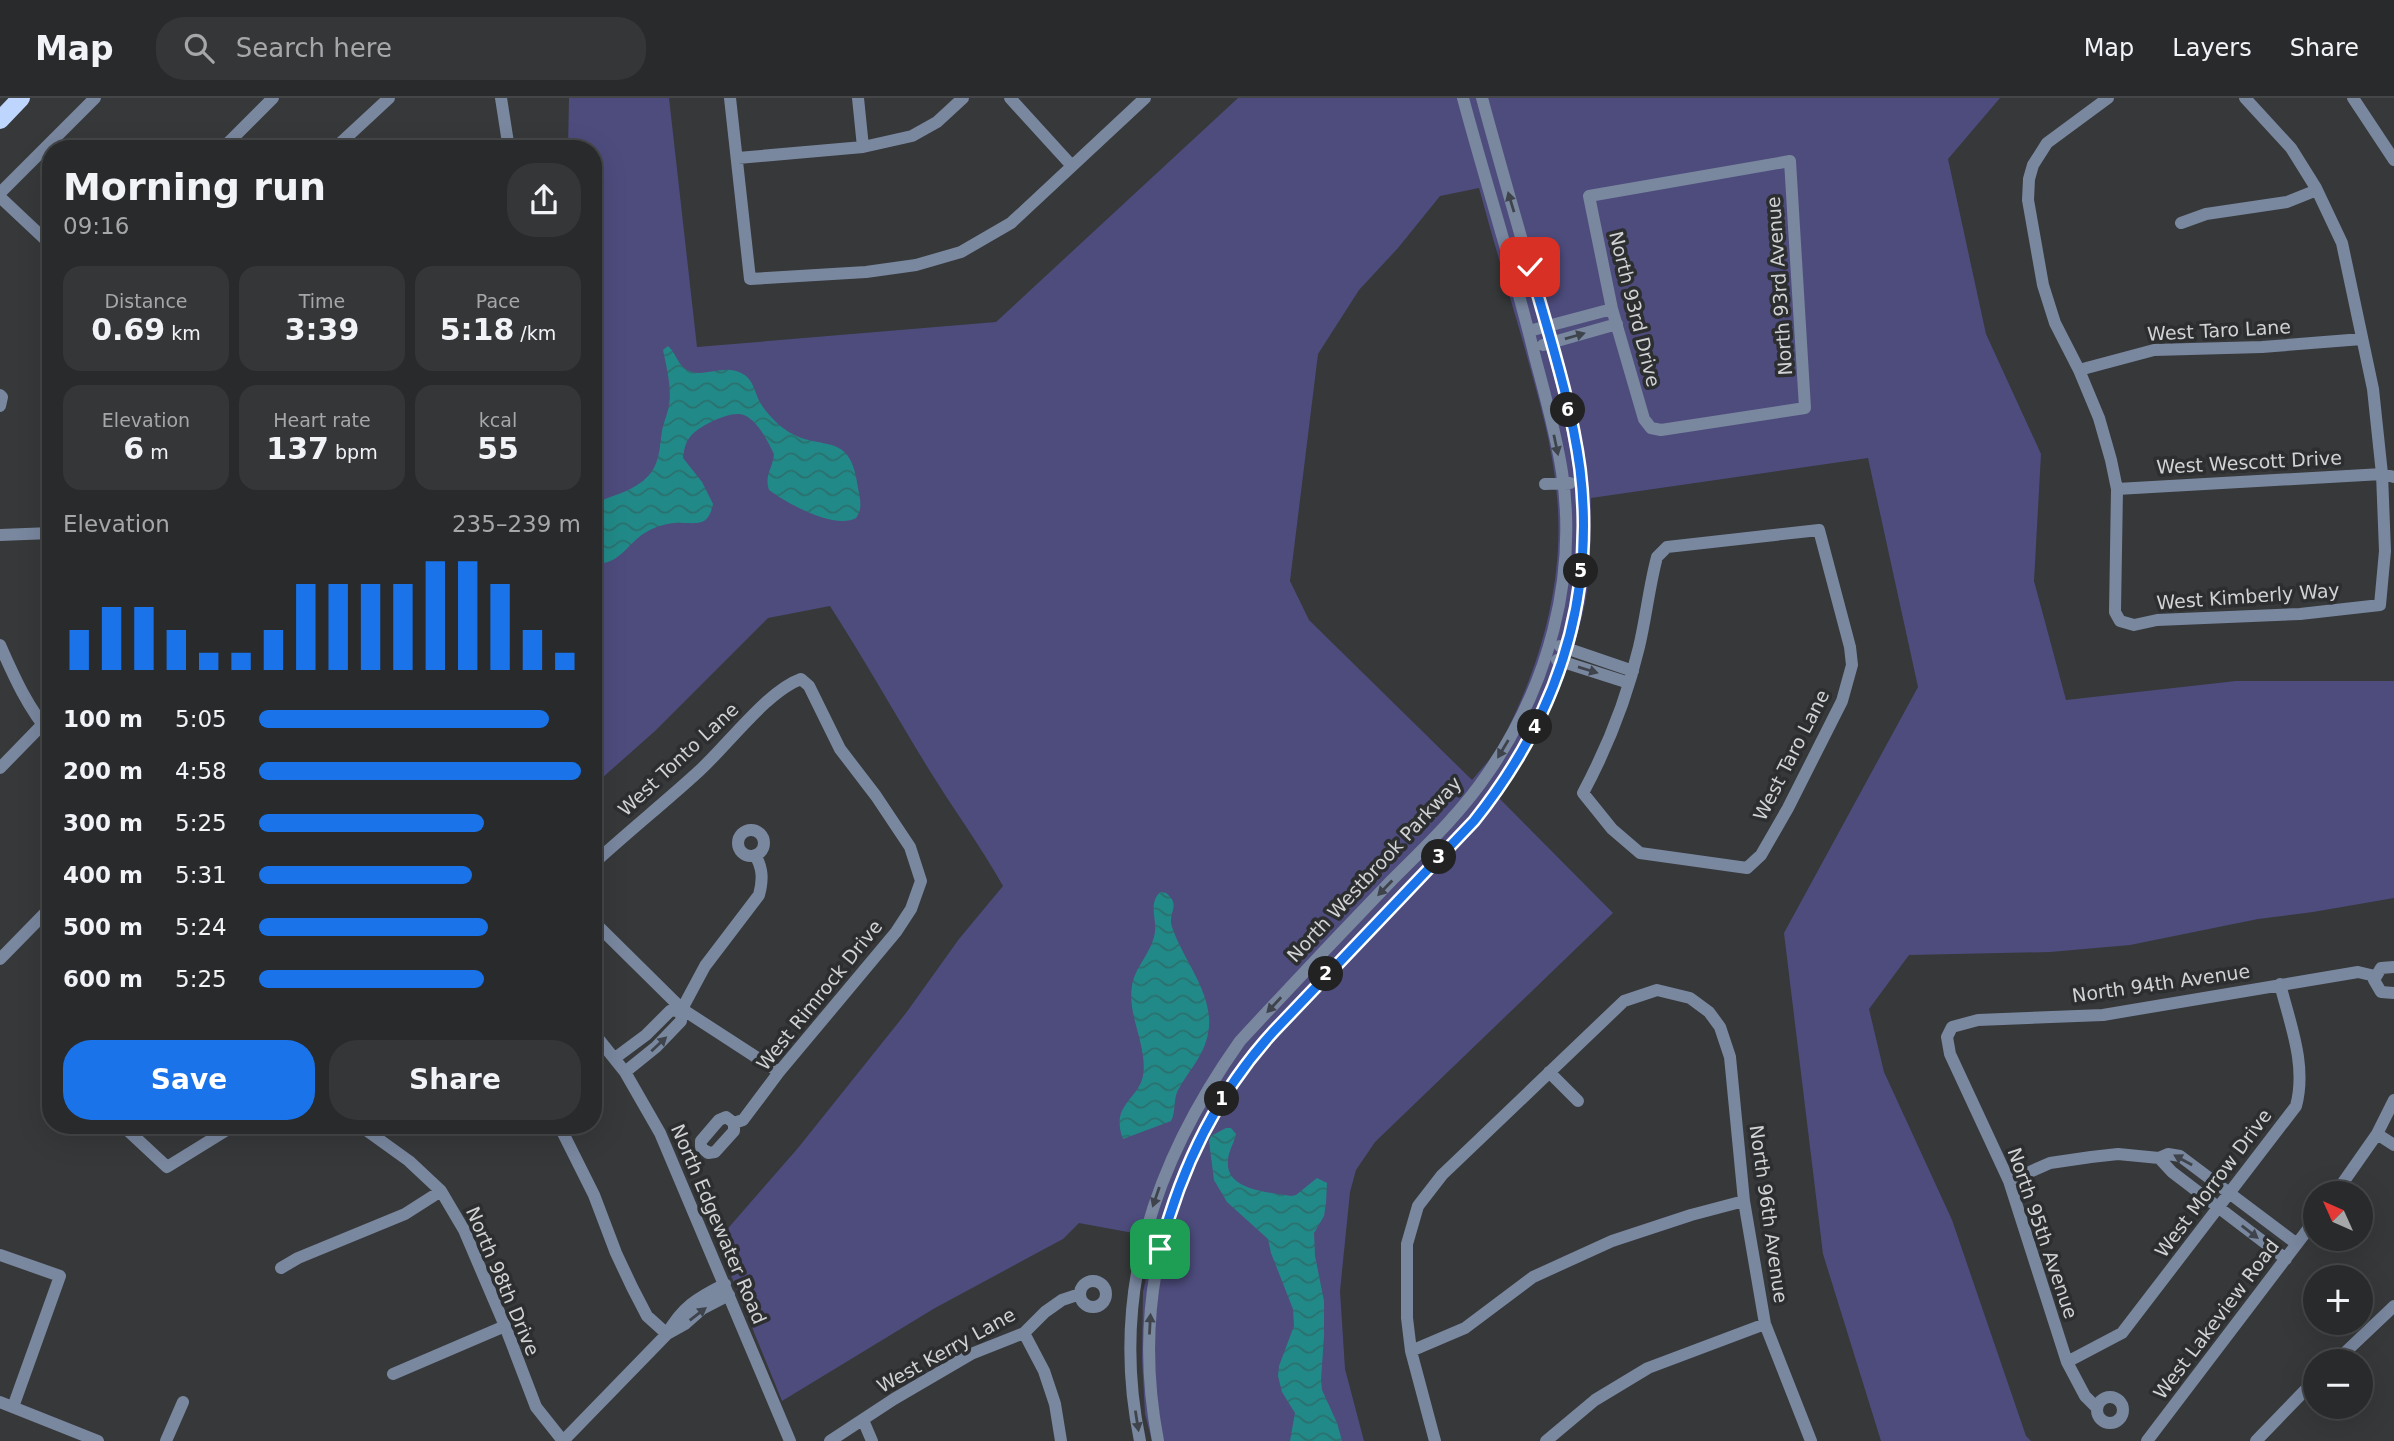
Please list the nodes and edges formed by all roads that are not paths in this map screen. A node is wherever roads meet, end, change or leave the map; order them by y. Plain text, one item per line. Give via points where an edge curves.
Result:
1 (22, 98) edge
2 (95, 98) edge
3 (273, 98) edge
4 (389, 98) edge
5 (501, 98) edge
6 (730, 98) edge
7 (858, 98) edge
8 (962, 98) edge
9 (1010, 98) edge
10 (1145, 98) edge
11 (1462, 98) edge
12 (1482, 98) edge
13 (2108, 98) edge
14 (2245, 98) edge
15 (2353, 98) edge
16 (0, 120) edge
17 (54, 140) edge
18 (231, 140) edge
19 (344, 140) edge
20 (508, 140) edge
21 (863, 147) junction
22 (42, 152) edge
23 (738, 158) junction
24 (2394, 160) edge
25 (1072, 166) junction
26 (2317, 190) junction
27 (0, 195) edge
28 (1589, 196) joint
29 (2181, 223) dead end
30 (42, 236) edge
31 (1612, 309) junction
32 (1617, 324) junction
33 (1546, 326) junction
34 (1529, 331) junction
35 (2362, 340) junction
36 (1551, 343) junction
37 (1533, 348) junction
38 (2079, 370) junction
39 (1651, 428) joint
40 (2394, 466) edge
41 (2388, 475) edge
42 (1581, 482) junction
43 (1563, 483) junction
44 (1545, 484) dead end
45 (2117, 489) junction
46 (42, 533) edge
47 (0, 535) edge
48 (1551, 643) junction
49 (0, 645) edge
50 (1567, 648) junction
51 (1546, 657) junction
52 (1562, 662) junction
53 (1631, 677) junction
54 (42, 722) edge
55 (42, 734) edge
56 (0, 768) edge
57 (1488, 774) junction
58 (1502, 785) junction
59 (755, 855) dead end
60 (1417, 855) junction
61 (602, 856) edge
62 (1429, 867) junction
63 (921, 881) joint
64 (42, 916) edge
65 (602, 930) edge
66 (1321, 955) junction
67 (0, 960) edge
68 (1333, 967) junction
69 (2394, 967) edge
70 (2375, 975) junction
71 (2280, 984) junction
72 (2394, 993) edge
73 (682, 1009) junction
74 (1952, 1027) joint
75 (602, 1043) edge
76 (615, 1058) junction
77 (625, 1072) junction
78 (779, 1072) junction
79 (1549, 1072) junction
80 (2394, 1100) edge
81 (1577, 1101) dead end
82 (734, 1123) dead end
83 (132, 1134) edge
84 (220, 1134) edge
85 (372, 1134) edge
86 (564, 1134) edge
87 (2377, 1134) junction
88 (2394, 1145) edge
89 (2159, 1158) junction
90 (2009, 1181) junction
91 (2344, 1181) edge
92 (441, 1191) junction
93 (2230, 1193) junction
94 (1744, 1201) junction
95 (2219, 1207) junction
96 (2303, 1236) edge
97 (2297, 1244) junction
98 (0, 1255) edge
99 (2286, 1259) junction
100 (281, 1268) dead end
101 (727, 1290) junction
102 (1080, 1294) dead end
103 (2394, 1306) edge
104 (1765, 1325) junction
105 (505, 1326) junction
106 (1024, 1333) junction
107 (667, 1334) junction
108 (2349, 1349) edge
109 (1411, 1351) junction
110 (2067, 1362) junction
111 (393, 1374) dead end
112 (2303, 1392) edge
113 (183, 1402) dead end
114 (6, 1405) edge
115 (2097, 1408) dead end
116 (863, 1420) junction
117 (98, 1441) edge
118 (166, 1441) edge
119 (563, 1441) edge
120 (790, 1441) edge
121 (830, 1441) edge
122 (873, 1441) edge
123 (1060, 1441) edge
124 (1140, 1441) edge
125 (1158, 1441) edge
126 (1435, 1441) edge
127 (1546, 1441) edge
128 (1811, 1441) edge
129 (2147, 1441) edge
130 (2256, 1441) edge

1 - 16 main road
2 - 17 street
3 - 18 street
4 - 19 street
5 - 20 street
6 - 23 street
7 - 21 street
8 - 21 street via 937,122 912,136
9 - 25 street
10 - 25 street
11 - 34 street, North Westbrook Parkway
33 -> 12 street, North Westbrook Parkway
13 - 38 street via 2053,136 2029,179 2028,200 2043,285 2055,323
14 - 26 street via 2291,148
15 - 24 street
21 - 23 street
22 - 27 street
23 - 25 street via 750,279 866,272 961,252 1011,223
26 - 29 street via 2287,202 2206,214
26 - 35 street via 2342,243
27 - 30 street
28 - 31 street, North 93rd Drive
28 - 39 street, North 93rd Avenue via 1790,161 1805,408
31 - 32 street, North 93rd Drive
31 - 33 street
36 -> 32 street
32 - 39 street, North 93rd Drive via 1644,419
33 - 34 street
33 - 36 street, North Westbrook Parkway
34 - 37 street, North Westbrook Parkway
35 - 38 street, West Taro Lane via 2154,350
35 - 41 street
36 - 37 street
36 - 42 street, North Westbrook Parkway
37 -> 43 street, North Westbrook Parkway
38 - 45 street via 2099,418
40 - 41 street
41 - 45 street, West Wescott Drive
41 - 45 street, West Kimberly Way via 2380,605 2134,625 2120,621 2115,612
42 - 43 street
42 - 50 street, North Westbrook Parkway via 1580,584
43 - 44 street
43 - 48 street, North Westbrook Parkway via 1563,582
46 - 47 street
48 - 50 street
48 - 51 street, North Westbrook Parkway
49 - 54 street via 16,682
50 - 52 street, North Westbrook Parkway
50 - 53 street
51 - 52 street
51 -> 57 street, North Westbrook Parkway via 1522,714
52 -> 53 street
52 - 58 street, North Westbrook Parkway via 1538,722
53 - 53 street, West Taro Lane via 1583,793 1612,829 1640,853 1746,868 1761,855 1788,808 1842,701 1852,665 1819,530 1667,547 1657,557
55 - 56 street
57 - 58 street
57 - 60 street, North Westbrook Parkway
58 - 62 street, North Westbrook Parkway
59 - 73 street via 761,865 759,895 705,966
60 - 62 street
60 -> 66 street, North Westbrook Parkway
61 - 63 street, West Tonto Lane via 789,683 801,679 809,686 840,750 910,847
62 - 68 street, North Westbrook Parkway
63 - 78 street, West Rimrock Drive via 896,932
64 - 67 street
65 - 73 street
66 - 68 street
66 -> 124 street, North Westbrook Parkway via 1240,1041 1218,1072 1184,1130 1163,1179 1143,1245 1133,1303 1132,1394
125 -> 68 street, North Westbrook Parkway via 1150,1392 1151,1304 1170,1209 1214,1111 1254,1053
69 - 70 street, North 94th Avenue via 2385,966
70 - 71 street, North 94th Avenue via 2358,972
70 - 72 street via 2378,989
71 - 74 street, North 94th Avenue via 2103,1015 1978,1020
71 - 93 street, West Morrow Drive via 2298,1055 2301,1089 2296,1106
73 - 76 street via 670,1011
77 -> 73 street via 675,1028
73 - 78 street
74 - 90 street, North 95th Avenue via 1947,1037 1950,1054
75 - 76 street, North Edgewater Road
76 - 77 street, North Edgewater Road
77 - 101 street, North Edgewater Road via 660,1133
78 - 82 street, West Rimrock Drive via 743,1120
79 - 81 street
79 - 94 street, North 96th Avenue via 1625,1001 1657,990 1690,998 1720,1027 1730,1057
79 - 109 street via 1442,1175 1418,1206 1407,1244
80 - 87 street
83 - 84 street via 167,1167
85 - 92 street, North 98th Drive
86 - 107 street via 647,1316
87 - 88 street
87 - 91 street
89 - 90 street via 2118,1154 2050,1163
93 -> 89 street via 2180,1156
89 - 95 street
90 - 110 street, North 95th Avenue
92 - 100 street via 405,1214
92 - 105 street, North 98th Drive via 464,1230
93 - 95 street, West Morrow Drive
93 - 97 street
94 - 104 street, North 96th Avenue
94 - 109 street via 1612,1241 1533,1277 1465,1328
95 -> 99 street
95 - 110 street, West Morrow Drive via 2122,1333
96 - 97 street, West Lakeview Road
97 - 99 street, West Lakeview Road
98 - 114 street via 60,1276
99 - 129 street, West Lakeview Road
101 - 107 street via 704,1294 677,1316
101 - 120 street, North Edgewater Road
102 - 106 street, West Kerry Lane via 1054,1306
103 - 108 street
104 - 127 street via 1648,1368 1595,1400
104 - 128 street, North 96th Avenue
105 - 111 street
105 - 119 street, North 98th Drive via 536,1407
106 - 116 street, West Kerry Lane via 971,1354
106 - 123 street via 1044,1371
107 - 119 street
109 - 126 street
110 - 115 street, North 95th Avenue
112 - 130 street
113 - 118 street
114 - 117 street
116 - 121 street, West Kerry Lane
116 - 122 street

